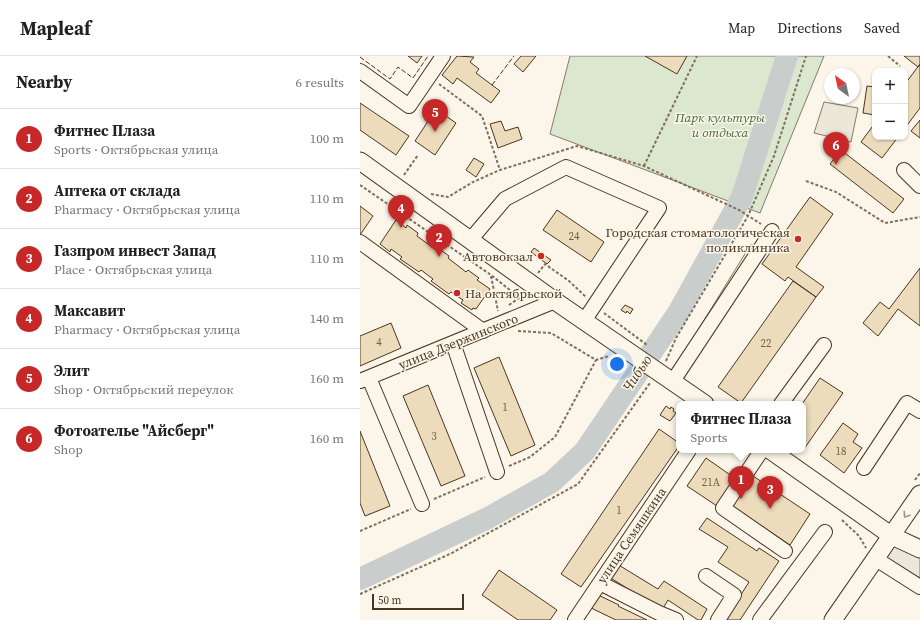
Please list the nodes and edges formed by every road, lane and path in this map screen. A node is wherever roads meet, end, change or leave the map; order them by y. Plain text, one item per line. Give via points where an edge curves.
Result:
1 (443, 56) edge
2 (697, 56) edge
3 (806, 56) edge
4 (888, 56) edge
5 (900, 66) dead end
6 (360, 71) edge
7 (429, 77) junction
8 (418, 155) dead end
9 (360, 161) edge
10 (644, 166) dead end
11 (500, 170) dead end
12 (904, 170) dead end
13 (404, 175) dead end
14 (806, 181) dead end
15 (360, 185) edge
16 (920, 186) edge
17 (716, 199) dead end
18 (748, 216) junction
19 (920, 217) edge
20 (772, 231) joint
21 (471, 239) junction
22 (360, 242) edge
23 (491, 275) junction
24 (555, 301) junction
25 (498, 311) dead end
26 (531, 311) junction
27 (584, 321) junction
28 (482, 331) junction
29 (517, 331) dead end
30 (632, 334) dead end
31 (453, 343) junction
32 (824, 345) dead end
33 (652, 348) dead end
34 (616, 354) dead end
35 (663, 374) junction
36 (364, 379) edge
37 (701, 401) edge
38 (784, 401) edge
39 (920, 411) edge
40 (687, 453) edge
41 (760, 453) edge
42 (774, 453) edge
43 (864, 468) dead end
44 (497, 472) dead end
45 (920, 494) edge
46 (422, 504) dead end
47 (838, 516) dead end
48 (825, 532) dead end
49 (892, 536) junction
50 (920, 549) edge
51 (785, 551) dead end
52 (876, 558) junction
53 (706, 576) dead end
54 (606, 586) dead end
55 (920, 587) edge
56 (360, 594) edge
57 (582, 618) edge
58 (676, 620) edge
59 (718, 620) edge
60 (760, 620) edge
61 (833, 620) edge

1 - 7 street
2 - 10 path
3 - 18 path via 774,156
4 - 5 path
6 - 7 street via 409,106
7 - 11 path via 482,116
8 - 13 path
9 - 21 main road
12 - 16 street
14 - 19 path via 836,192 885,223
15 - 23 path
17 - 18 path
18 - 20 path
18 - 35 path via 676,338
20 - 35 street
21 - 24 main road
21 - 27 street via 505,199 566,167 659,208
22 - 28 street
23 - 25 path
23 - 26 path via 520,298
24 - 26 street, улица Дзержинского
24 - 27 main road
26 - 28 street, улица Дзержинского
27 - 35 main road
28 - 31 street, улица Дзержинского
29 - 34 path via 551,333 596,360
30 - 33 path
31 - 36 street, улица Дзержинского
31 - 44 street
32 - 38 street
35 - 37 main road
35 - 56 path via 654,377 578,484 450,554
36 - 46 street
39 - 43 street via 907,403
40 - 57 street, улица Семяшкина
41 - 51 street via 723,508
42 - 49 main road
45 -> 49 main road
47 - 52 path via 860,536 867,550
48 - 60 street
49 - 50 main road
49 - 52 main road
52 - 55 street
52 - 61 main road
53 - 59 street via 734,594
54 - 58 street

